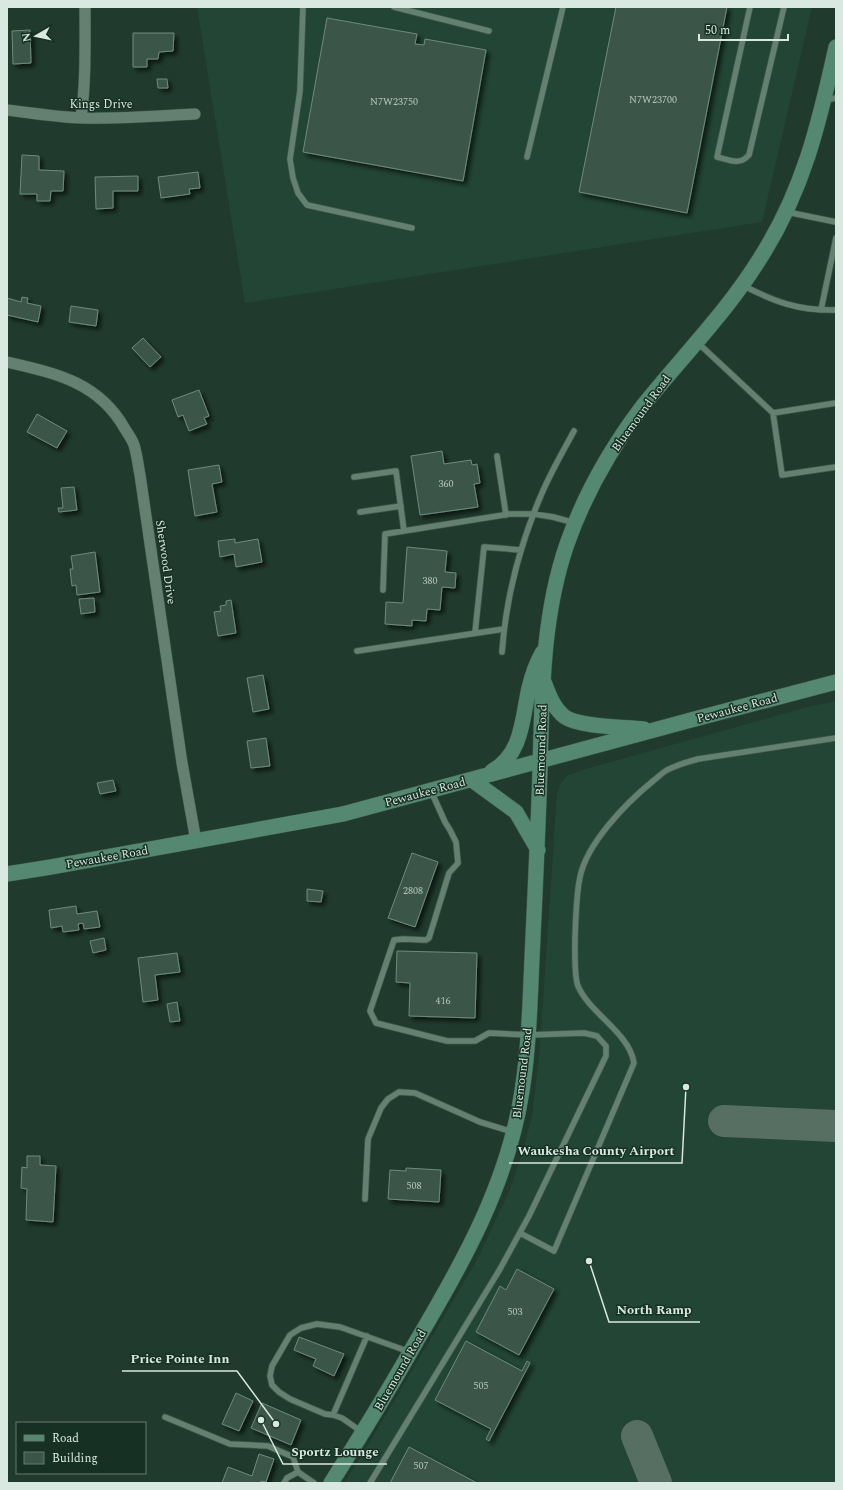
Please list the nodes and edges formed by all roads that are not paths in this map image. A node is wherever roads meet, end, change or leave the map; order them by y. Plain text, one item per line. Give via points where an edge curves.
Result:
1 (85, 7) edge
2 (302, 7) edge
3 (394, 7) edge
4 (563, 7) edge
5 (750, 7) edge
6 (784, 7) edge
7 (489, 31) dead end
8 (836, 52) edge
9 (830, 99) edge
10 (7, 110) edge
11 (195, 114) dead end
12 (81, 118) junction
13 (527, 157) dead end
14 (786, 211) junction
15 (836, 222) edge
16 (412, 228) dead end
17 (836, 238) edge
18 (742, 285) junction
19 (821, 310) junction
20 (836, 310) edge
21 (696, 342) junction
22 (7, 362) edge
23 (836, 403) edge
24 (773, 413) junction
25 (574, 431) dead end
26 (497, 456) dead end
27 (836, 467) edge
28 (354, 477) dead end
29 (401, 506) junction
30 (360, 512) dead end
31 (534, 514) junction
32 (506, 515) junction
33 (575, 523) junction
34 (404, 531) junction
35 (521, 550) junction
36 (383, 590) dead end
37 (504, 629) junction
38 (475, 634) junction
39 (547, 644) junction
40 (357, 651) dead end
41 (502, 652) dead end
42 (543, 682) junction
43 (836, 682) edge
44 (655, 730) junction
45 (836, 738) edge
46 (540, 761) junction
47 (476, 778) junction
48 (431, 790) junction
49 (196, 841) junction
50 (538, 850) junction
51 (7, 874) edge
52 (528, 1035) junction
53 (514, 1132) junction
54 (365, 1199) dead end
55 (520, 1233) junction
56 (367, 1336) junction
57 (410, 1353) junction
58 (333, 1415) junction
59 (165, 1417) dead end
60 (363, 1433) junction
61 (298, 1472) junction
62 (284, 1483) edge
63 (314, 1483) edge
64 (330, 1483) edge
65 (370, 1483) edge

1 - 12 street
2 - 16 lane via 300,91 290,159 292,178 298,193 307,205
3 - 7 lane
4 - 13 lane
5 - 6 lane via 717,157 737,162 744,161 750,155
8 - 9 main road, Bluemound Road
9 - 14 main road, Bluemound Road
10 - 12 street, Kings Drive
11 - 12 street, Kings Drive
14 - 15 lane
14 - 18 main road, Bluemound Road via 768,246
17 - 19 lane
18 - 19 lane via 787,305
18 - 21 main road, Bluemound Road
19 - 20 lane
21 - 24 lane
21 - 33 main road, Bluemound Road via 622,435
22 - 49 street, Sherwood Drive via 58,375 84,387 113,411 134,444
23 - 24 lane
24 - 27 lane via 782,475
25 - 31 lane via 542,492
26 - 32 lane
28 - 29 lane via 396,471
29 - 30 lane
29 - 34 lane
31 - 32 lane
31 - 33 lane
31 - 35 lane
32 - 34 lane
33 - 39 main road, Bluemound Road via 557,581
34 - 36 lane via 385,534
35 - 37 lane
35 - 38 lane via 484,547
37 - 38 lane
37 - 41 lane
38 - 40 lane
39 - 42 main road, Bluemound Road
39 - 47 main road via 533,673 517,744 506,762
42 - 44 main road via 556,708 567,718 587,724
42 - 46 main road, Bluemound Road
43 - 44 main road, Pewaukee Road
44 - 46 main road, Pewaukee Road
45 - 55 lane via 682,763 666,770 642,790 600,837 588,856 580,876 576,910 577,985 624,1041 634,1063 554,1251
46 - 47 main road, Pewaukee Road
46 - 50 main road, Bluemound Road
47 - 48 main road, Pewaukee Road
47 - 50 main road via 516,812
48 - 49 main road, Pewaukee Road via 343,814
48 - 52 lane via 456,842 458,863 449,873 429,938 394,940 370,1011 376,1023 447,1041 475,1041 489,1033
49 - 51 main road, Pewaukee Road
50 - 52 main road, Bluemound Road
52 - 53 main road, Bluemound Road via 522,1091
52 - 55 lane via 590,1034 597,1036 606,1046 606,1056
53 - 54 lane via 480,1122 415,1094 399,1092 388,1099 381,1108 368,1139
53 - 57 main road, Bluemound Road via 495,1192 474,1239
55 - 65 lane
56 - 57 lane
56 - 58 lane
56 - 58 lane via 340,1327 317,1324 301,1328 290,1335 272,1366 272,1385 279,1392 325,1414
57 - 60 main road, Bluemound Road
58 - 60 lane via 342,1418
59 - 61 lane via 230,1444 268,1446 293,1457
60 - 64 main road, Bluemound Road
61 - 62 lane via 287,1478
61 - 63 lane

